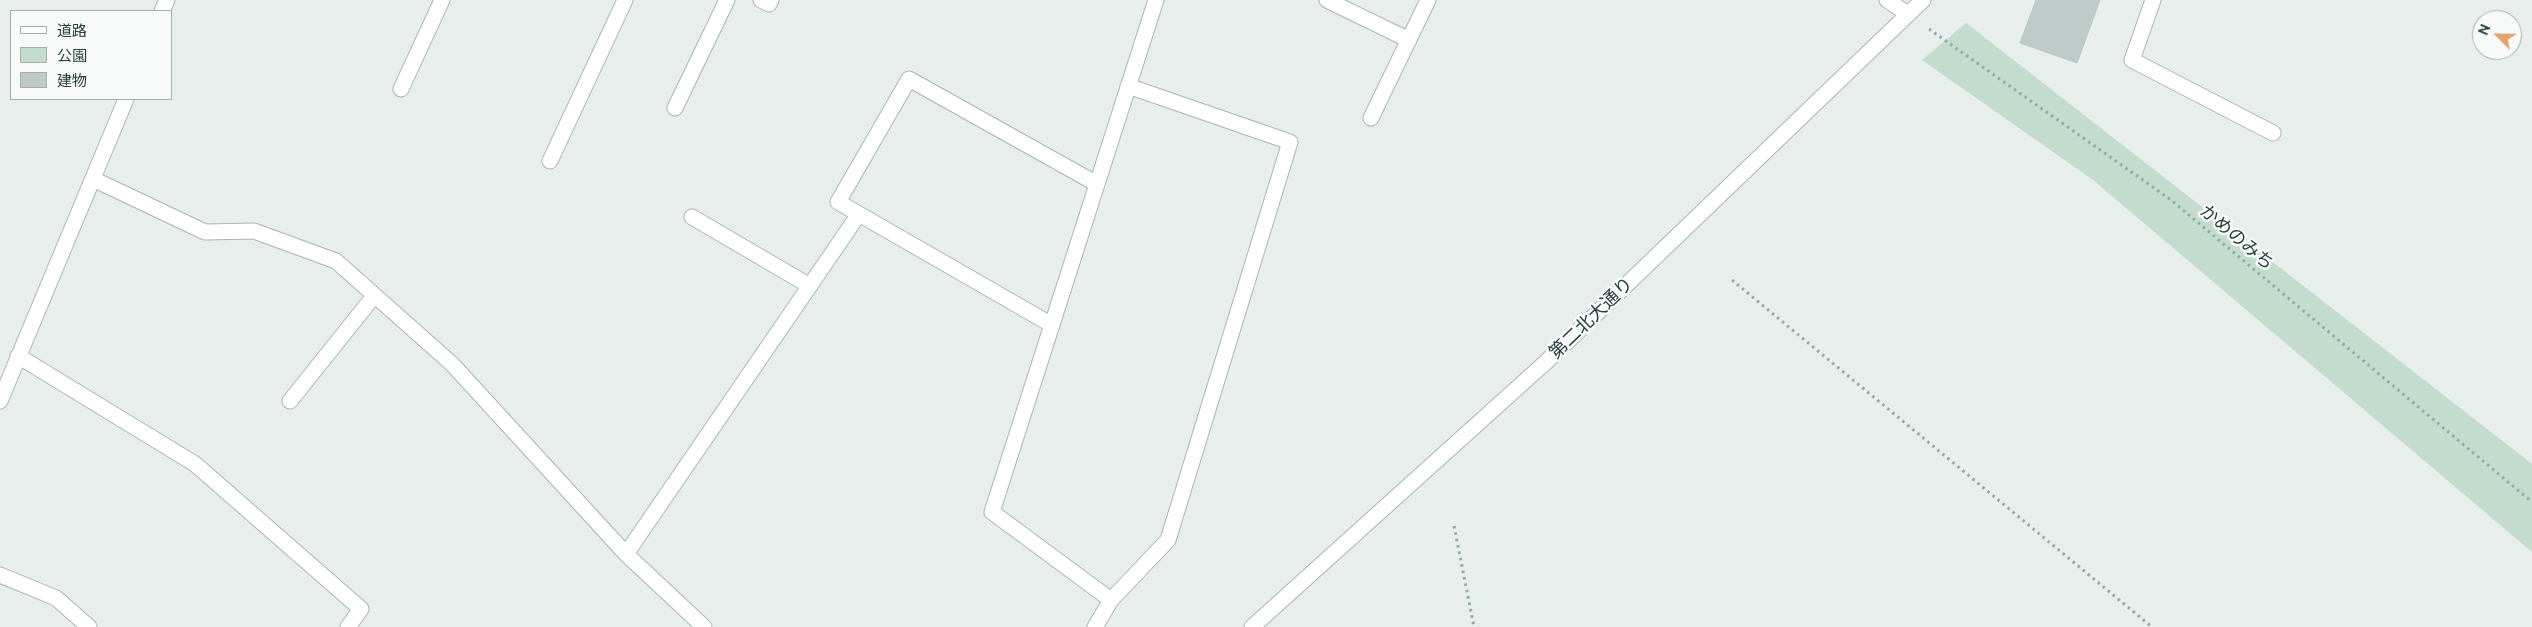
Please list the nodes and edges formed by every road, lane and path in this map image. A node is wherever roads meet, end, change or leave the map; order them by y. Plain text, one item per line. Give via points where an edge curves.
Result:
1 (442, 0) edge
2 (625, 0) edge
3 (727, 0) edge
4 (761, 0) edge
5 (771, 0) edge
6 (1156, 0) edge
7 (1327, 0) edge
8 (1428, 0) edge
9 (1887, 0) edge
10 (1923, 0) edge
11 (2153, 0) edge
12 (1908, 14) junction
13 (1409, 40) junction
14 (1128, 86) junction
15 (401, 90) dead end
16 (126, 100) edge
17 (675, 108) dead end
18 (1371, 118) dead end
19 (2274, 133) dead end
20 (550, 161) dead end
21 (94, 179) junction
22 (1097, 184) junction
23 (859, 214) junction
24 (692, 217) dead end
25 (1732, 280) dead end
26 (810, 286) junction
27 (374, 296) junction
28 (1052, 325) junction
29 (18, 356) junction
30 (1, 396) edge
31 (290, 401) dead end
32 (2532, 502) edge
33 (1454, 526) dead end
34 (626, 554) junction
35 (0, 574) edge
36 (1111, 600) junction
37 (89, 627) edge
38 (348, 627) edge
39 (704, 627) edge
40 (1095, 627) edge
41 (1252, 627) edge
42 (1474, 627) edge
43 (2152, 627) edge

1 - 15 street
2 - 20 street
3 - 17 street
4 - 5 street via 769,4
6 - 14 street
7 - 13 street
8 - 13 street
9 - 12 street
10 - 12 street, 第二北大通り
11 - 19 street via 2132,60
12 - 32 path, かめのみち via 2171,200
12 - 41 street, 第二北大通り via 1546,362
13 - 18 street
14 - 22 street
14 - 36 street via 1290,142 1168,540
16 - 21 street
21 - 27 street via 205,232 254,231 336,261
21 - 29 street
22 - 23 street via 909,79 838,202
22 - 28 street
23 - 26 street
23 - 28 street
24 - 26 street
25 - 43 path
26 - 34 street
27 - 31 street
27 - 34 street via 452,364
28 - 36 street via 992,512
29 - 30 street
29 - 38 street via 195,464 361,608
33 - 42 path
34 - 39 street
35 - 37 street via 56,598
36 - 40 street

